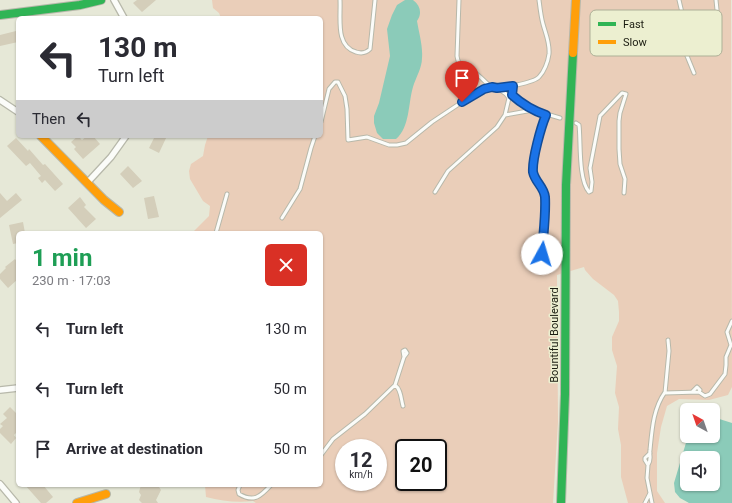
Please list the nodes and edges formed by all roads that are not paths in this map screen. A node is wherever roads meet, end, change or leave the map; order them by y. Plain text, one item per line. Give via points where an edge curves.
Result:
1 (101, 0) edge
2 (114, 0) edge
3 (340, 0) edge
4 (374, 0) edge
5 (458, 0) edge
6 (539, 0) edge
7 (576, 0) edge
8 (679, 0) edge
9 (716, 0) edge
10 (682, 10) edge
11 (717, 10) edge
12 (0, 15) edge
13 (123, 16) edge
14 (686, 56) edge
15 (694, 73) dead end
16 (513, 86) junction
17 (492, 87) junction
18 (497, 88) junction
19 (0, 100) edge
20 (533, 110) junction
21 (16, 111) edge
22 (323, 114) edge
23 (505, 115) junction
24 (546, 115) junction
25 (560, 118) dead end
26 (576, 123) dead end
27 (44, 138) edge
28 (125, 138) edge
29 (314, 138) edge
30 (87, 183) junction
31 (435, 192) dead end
32 (624, 193) dead end
33 (227, 194) dead end
34 (119, 212) dead end
35 (282, 218) dead end
36 (217, 231) edge
37 (542, 254) dead end
38 (732, 321) edge
39 (668, 340) dead end
40 (404, 357) dead end
41 (395, 385) junction
42 (16, 388) edge
43 (0, 390) edge
44 (665, 392) junction
45 (403, 406) dead end
46 (323, 452) edge
47 (650, 453) junction
48 (648, 465) junction
49 (0, 484) edge
50 (239, 487) edge
51 (269, 487) edge
52 (650, 493) junction
53 (106, 494) dead end
54 (16, 503) edge
55 (77, 503) edge
56 (561, 503) edge
57 (644, 503) edge
58 (652, 503) edge

1 - 12 main road
2 - 13 street
3 - 4 lane via 341,38 350,50 359,53 370,49
5 - 17 lane via 458,62 464,69 476,74
6 - 16 lane via 549,43 546,66 536,80
7 - 56 main road, Bountiful Boulevard via 565,210 565,427
8 - 10 lane
9 - 11 lane
14 - 15 lane
16 - 18 lane
16 - 20 lane via 512,95
17 - 18 lane
17 - 22 lane via 477,92 406,143 397,145 382,144 367,137 348,140 345,96 338,82 329,89
18 - 23 lane via 509,98
19 - 21 street
20 - 23 lane
20 - 24 lane
23 - 31 lane via 497,127 448,171
24 - 25 lane
24 - 37 lane via 537,145 533,173 545,197
26 - 32 lane via 580,125 581,168 589,192 592,187 590,168 600,116 622,93 626,94 619,121
27 - 30 main road
28 - 30 street
29 - 35 lane via 300,189
30 - 34 main road
33 - 36 lane
38 - 44 lane via 727,332 731,345 726,357 725,374 710,394 705,396 699,392
39 - 44 lane
40 - 41 lane
41 - 45 lane
41 - 46 lane via 366,414 333,439
42 - 43 street
44 - 47 lane via 655,413
47 - 48 lane via 651,460
47 - 48 lane via 645,458
48 - 52 lane
49 - 54 street
50 - 51 lane via 239,494 255,499
52 - 57 lane
52 - 58 lane
53 - 55 main road

